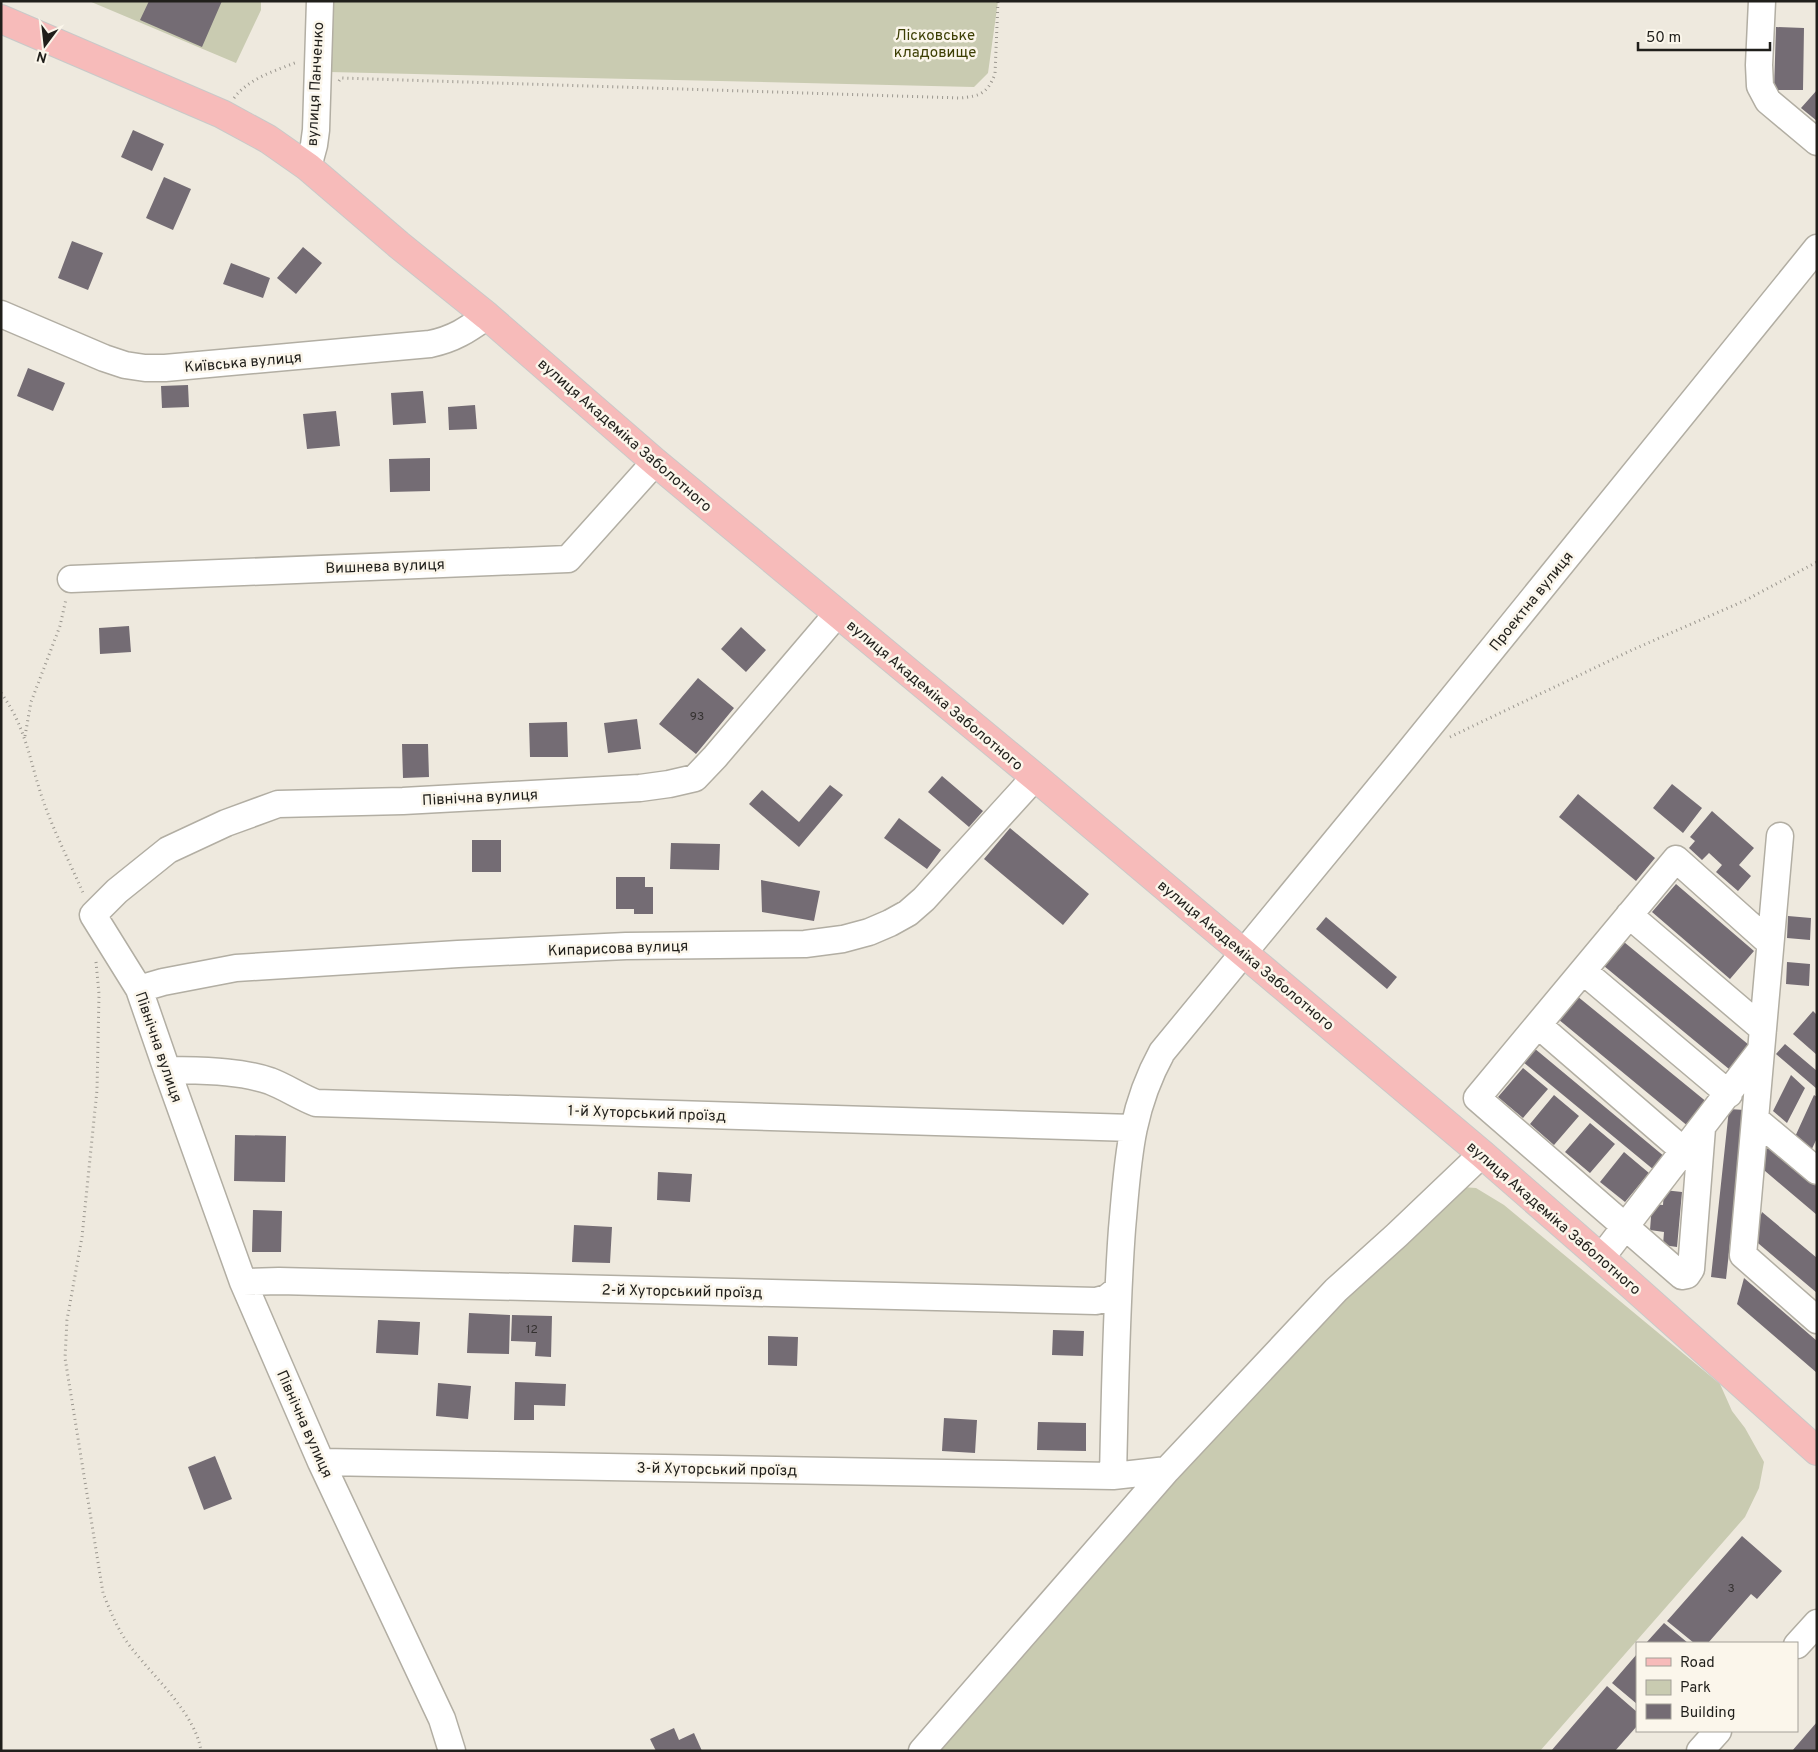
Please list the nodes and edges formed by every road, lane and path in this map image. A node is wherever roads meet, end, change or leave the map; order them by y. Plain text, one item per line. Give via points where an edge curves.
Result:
1 (320, 1) edge
2 (998, 1) edge
3 (1762, 1) edge
4 (1, 20) edge
5 (318, 53) junction
6 (337, 83) dead end
7 (222, 114) junction
8 (1817, 142) edge
9 (308, 166) junction
10 (1817, 248) edge
11 (1, 314) edge
12 (487, 316) junction
13 (655, 462) junction
14 (1817, 562) edge
15 (71, 578) joint
16 (837, 614) junction
17 (1, 693) edge
18 (25, 737) junction
19 (1447, 738) dead end
20 (1035, 777) junction
21 (1780, 836) dead end
22 (93, 915) junction
23 (1629, 915) junction
24 (1770, 943) junction
25 (1242, 952) junction
26 (96, 954) dead end
27 (1583, 971) junction
28 (139, 989) junction
29 (1538, 1025) junction
30 (1762, 1040) junction
31 (167, 1070) junction
32 (1729, 1094) junction
33 (1755, 1119) junction
34 (1132, 1128) junction
35 (1702, 1128) junction
36 (1684, 1151) junction
37 (1482, 1154) junction
38 (1817, 1172) edge
39 (1626, 1226) junction
40 (1601, 1258) junction
41 (243, 1282) junction
42 (1117, 1290) junction
43 (1817, 1320) edge
44 (1817, 1451) edge
45 (321, 1462) junction
46 (1166, 1470) junction
47 (1113, 1476) junction
48 (1817, 1623) edge
49 (1798, 1644) edge
50 (201, 1751) edge
51 (452, 1751) edge
52 (922, 1751) edge

1 - 5 street, вулиця Панченко
2 - 6 path via 995,74 984,93 974,97 342,78
3 - 8 street via 1760,86 1768,101
4 - 7 main road, вулиця Академіка Заболотного
5 - 7 path via 240,89
5 - 9 street, вулиця Панченко via 316,130
7 - 9 main road, вулиця Академіка Заболотного
9 - 12 main road, вулиця Академіка Заболотного
10 - 25 street, Проектна вулиця via 1403,759
11 - 12 street, Київська вулиця via 104,358 145,368 430,344 462,334
12 - 13 main road, вулиця Академіка Заболотного
13 - 15 street, Вишнева вулиця via 568,559
13 - 16 main road, вулиця Академіка Заболотного
14 - 19 path via 1746,600
15 - 18 path via 60,626 31,702
16 - 20 main road, вулиця Академіка Заболотного
16 - 22 street, Північна вулиця via 695,778 640,788 403,801 278,804 226,823 168,850
17 - 18 path via 13,709
18 - 22 path via 44,804
20 - 25 main road, вулиця Академіка Заболотного
20 - 28 street, Кипарисова вулиця via 924,899 908,913 869,932 805,944 626,946 236,968
21 - 24 street
22 - 28 street, Північна вулиця
23 - 24 street via 1676,859
23 - 27 street
23 - 30 street
24 - 30 street
25 - 34 street, Проектна вулиця via 1162,1052 1144,1089
25 - 37 main road, вулиця Академіка Заболотного
26 - 50 path via 98,1090 65,1358 103,1593 114,1622 132,1649 180,1705 200,1742
27 - 29 street
27 - 32 street
28 - 31 street, Північна вулиця
29 - 36 street
29 - 39 street via 1477,1098
30 - 32 street
30 - 33 street
31 - 34 street, 1-й Хуторський проїзд via 242,1074 272,1082 316,1103
31 - 41 street, Північна вулиця
32 - 35 street
33 - 38 street
33 - 43 street via 1743,1256
34 - 42 street, Проектна вулиця
35 - 36 street
35 - 39 street via 1689,1274 1679,1274
36 - 39 street
37 - 40 main road, вулиця Академіка Заболотного
37 - 46 street via 1336,1290
39 - 40 street
40 - 44 main road, вулиця Академіка Заболотного
41 - 42 street, 2-й Хуторський проїзд via 1096,1301
41 - 45 street, Північна вулиця
42 - 47 street, Проектна вулиця
45 - 47 street, 3-й Хуторський проїзд
45 - 51 street, Північна вулиця via 442,1719
46 - 47 street, 3-й Хуторський проїзд
46 - 52 street
48 - 49 street

